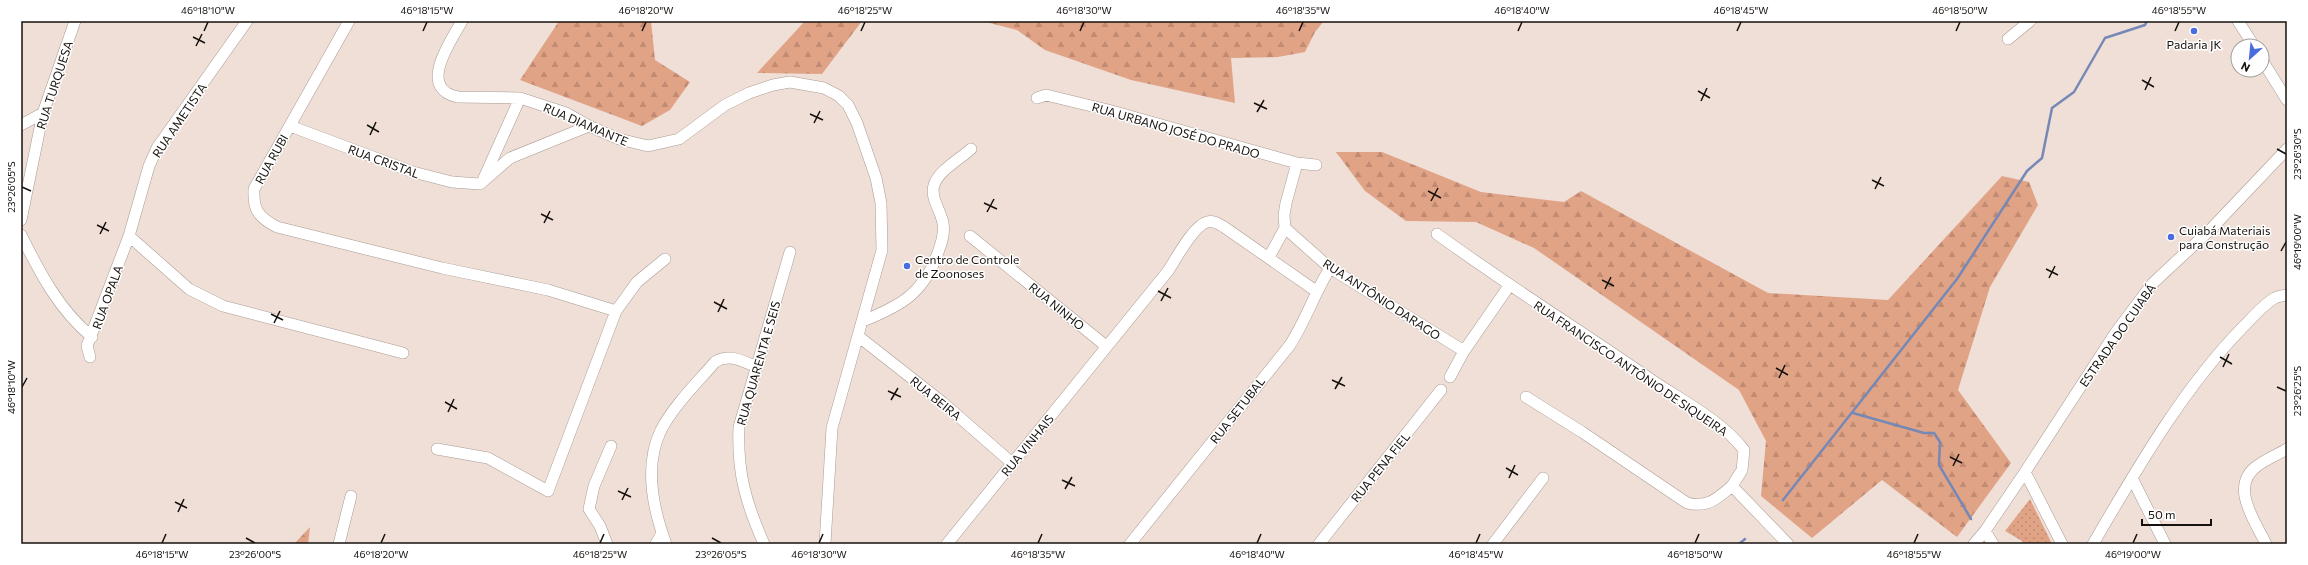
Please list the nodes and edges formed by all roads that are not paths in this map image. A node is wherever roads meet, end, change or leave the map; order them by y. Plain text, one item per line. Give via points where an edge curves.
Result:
1 (75, 21) edge
2 (248, 21) edge
3 (349, 21) edge
4 (462, 21) edge
5 (2030, 21) edge
6 (2238, 21) edge
7 (2249, 38) edge
8 (2008, 39) dead end
9 (2270, 73) edge
10 (520, 98) junction
11 (1037, 98) dead end
12 (2287, 100) edge
13 (43, 113) junction
14 (21, 125) edge
15 (290, 126) junction
16 (589, 126) junction
17 (971, 149) dead end
18 (2287, 149) edge
19 (1297, 164) junction
20 (1316, 165) dead end
21 (480, 184) junction
22 (21, 220) edge
23 (1285, 228) junction
24 (1437, 234) dead end
25 (21, 235) edge
26 (128, 236) junction
27 (970, 236) dead end
28 (790, 252) dead end
29 (1269, 257) junction
30 (665, 260) dead end
31 (1330, 268) junction
32 (1509, 286) junction
33 (1316, 291) junction
34 (2287, 295) edge
35 (616, 311) junction
36 (863, 321) junction
37 (858, 336) junction
38 (92, 337) junction
39 (1106, 346) junction
40 (1464, 351) junction
41 (403, 353) dead end
42 (90, 357) dead end
43 (757, 367) junction
44 (1450, 377) dead end
45 (1441, 390) dead end
46 (1526, 397) dead end
47 (610, 446) dead end
48 (437, 449) dead end
49 (2287, 449) edge
50 (1012, 464) junction
51 (2025, 472) junction
52 (1543, 478) dead end
53 (2132, 478) junction
54 (1732, 486) junction
55 (351, 496) dead end
56 (1985, 532) junction
57 (662, 533) junction
58 (339, 544) edge
59 (607, 544) edge
60 (656, 544) edge
61 (666, 544) edge
62 (764, 544) edge
63 (825, 544) edge
64 (947, 544) edge
65 (1130, 544) edge
66 (1319, 544) edge
67 (1493, 544) edge
68 (1788, 544) edge
69 (1974, 544) edge
70 (1992, 544) edge
71 (2062, 544) edge
72 (2093, 544) edge
73 (2165, 544) edge
74 (2266, 544) edge

1 - 13 street, RUA TURQUESA
2 - 26 street, RUA AMETISTA via 157,148 142,185
3 - 15 street, RUA RUBI
4 - 10 street, RUA DIAMANTE via 440,63 438,79 442,90 450,96 458,97
5 - 8 street
6 - 7 street
9 - 12 street
10 - 16 street, RUA DIAMANTE via 566,114
10 - 21 street
11 - 19 street, RUA URBANO JOSÉ DO PRADO via 1046,95 1108,110
13 - 14 street
13 - 22 street, RUA TURQUESA
15 - 21 street, RUA CRISTAL via 413,172 452,182
15 - 35 street, RUA RUBI via 254,189 256,211 262,220 277,227 442,268 548,290
16 - 21 street via 510,158
16 - 36 street, RUA DIAMANTE via 632,143 648,146 679,139 725,105 748,93 773,86 790,82 806,84 824,88 839,96 848,105 857,122 876,178 881,203 882,250
17 - 36 street via 942,173 934,185 933,192 944,229 942,243 925,282 899,305
18 - 51 street, ESTRADA DO CUIABÁ via 2211,229 2152,284 2116,332
19 - 20 street, RUA URBANO JOSÉ DO PRADO
19 - 23 street via 1286,203
23 - 29 street
23 - 31 street, RUA ANTÔNIO DARAGO
24 - 32 street, RUA FRANCISCO ANTÔNIO DE SIQUEIRA
25 - 38 street via 47,286 71,317
26 - 38 street, RUA OPALA
26 - 41 street via 189,289 223,306
27 - 39 street, RUA NINHO
28 - 43 street, RUA QUARENTA E SEIS
29 - 33 street
29 - 39 street, RUA VINHAIS via 1215,222 1202,224 1193,233 1168,271
30 - 35 street via 637,282
31 - 33 street, RUA SETUBAL
31 - 40 street, RUA ANTÔNIO DARAGO
32 - 40 street
32 - 54 street, RUA FRANCISCO ANTÔNIO DE SIQUEIRA via 1729,434 1744,450 1742,470
33 - 65 street, RUA SETUBAL via 1302,326 1290,345
34 - 53 street via 2275,298 2246,324 2221,352 2171,418
35 - 48 street via 548,491 488,458
36 - 37 street, RUA DIAMANTE
37 - 50 street, RUA BEIRA via 942,402
37 - 63 street, RUA DIAMANTE via 832,428
38 - 42 street, RUA OPALA via 87,346
39 - 50 street, RUA VINHAIS
40 - 44 street
43 - 57 street via 731,357 722,357 715,362 661,430 653,457 652,486
43 - 62 street, RUA QUARENTA E SEIS via 741,416 737,453 747,504
45 - 66 street, RUA PENA FIEL
46 - 54 street via 1687,503 1706,505
47 - 59 street via 594,486 589,509 600,526
49 - 74 street via 2256,466 2244,487 2244,498
50 - 64 street, RUA VINHAIS
51 - 56 street, ESTRADA DO CUIABÁ
51 - 71 street
52 - 67 street
53 - 72 street
53 - 73 street
54 - 68 street
55 - 58 street
56 - 69 street, ESTRADA DO CUIABÁ
56 - 70 street
57 - 60 street
57 - 61 street

